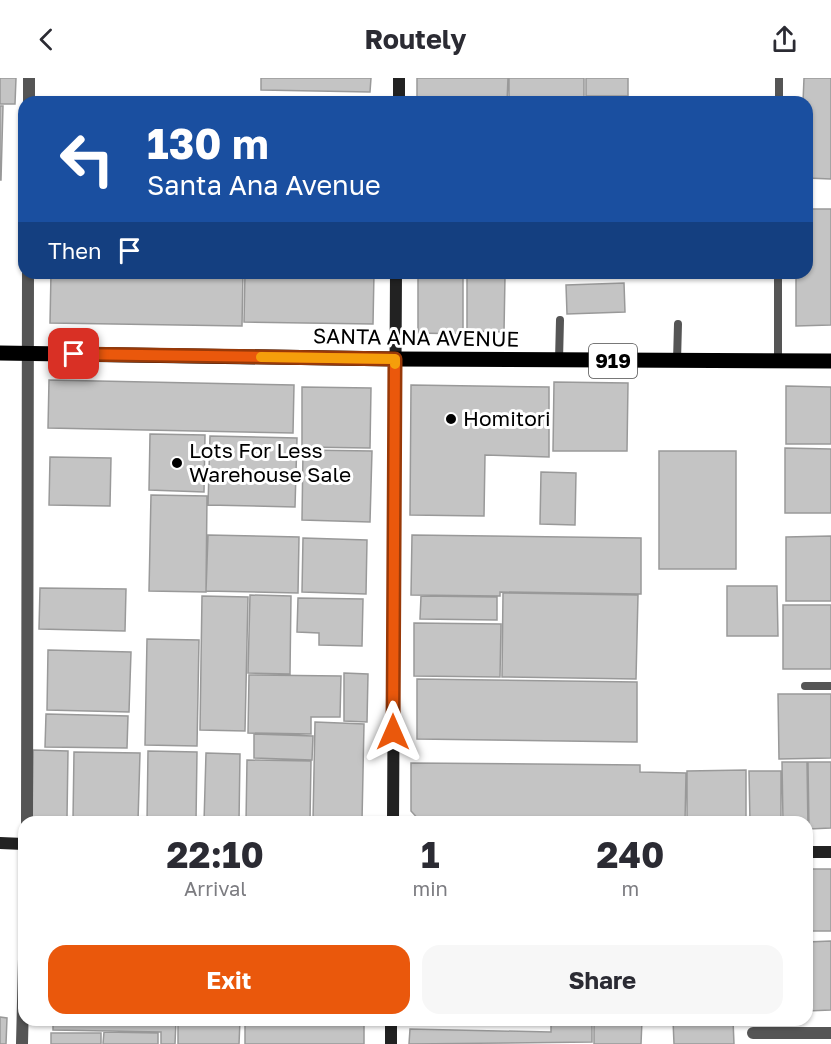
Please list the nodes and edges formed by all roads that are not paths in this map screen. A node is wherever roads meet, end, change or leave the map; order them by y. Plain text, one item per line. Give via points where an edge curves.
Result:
1 (29, 78) edge
2 (399, 78) edge
3 (779, 78) edge
4 (29, 96) edge
5 (399, 96) edge
6 (779, 96) edge
7 (28, 279) edge
8 (396, 279) edge
9 (778, 279) edge
10 (560, 320) dead end
11 (678, 324) dead end
12 (0, 353) edge
13 (28, 353) junction
14 (395, 359) junction
15 (559, 360) junction
16 (677, 361) junction
17 (831, 361) edge
18 (778, 362) junction
19 (805, 686) dead end
20 (831, 686) edge
21 (27, 816) edge
22 (393, 816) edge
23 (0, 843) edge
24 (18, 844) edge
25 (813, 852) edge
26 (831, 852) edge
27 (22, 1026) edge
28 (391, 1026) edge
29 (831, 1033) edge
30 (753, 1034) dead end
31 (22, 1044) edge
32 (391, 1044) edge

1 - 4 street
2 - 5 street
3 - 6 lane
7 - 13 street
8 - 14 street
9 - 18 lane
10 - 15 lane
11 - 16 lane
12 - 13 main road, SANTA ANA AVENUE / 919
13 - 14 main road, SANTA ANA AVENUE / 919
13 - 21 street
14 - 15 main road, SANTA ANA AVENUE / 919
14 - 22 street
15 - 16 main road, SANTA ANA AVENUE / 919
16 - 18 main road, SANTA ANA AVENUE / 919
17 - 18 main road, SANTA ANA AVENUE / 919
19 - 20 lane
23 - 24 street
25 - 26 street
27 - 31 street
28 - 32 street
29 - 30 street

